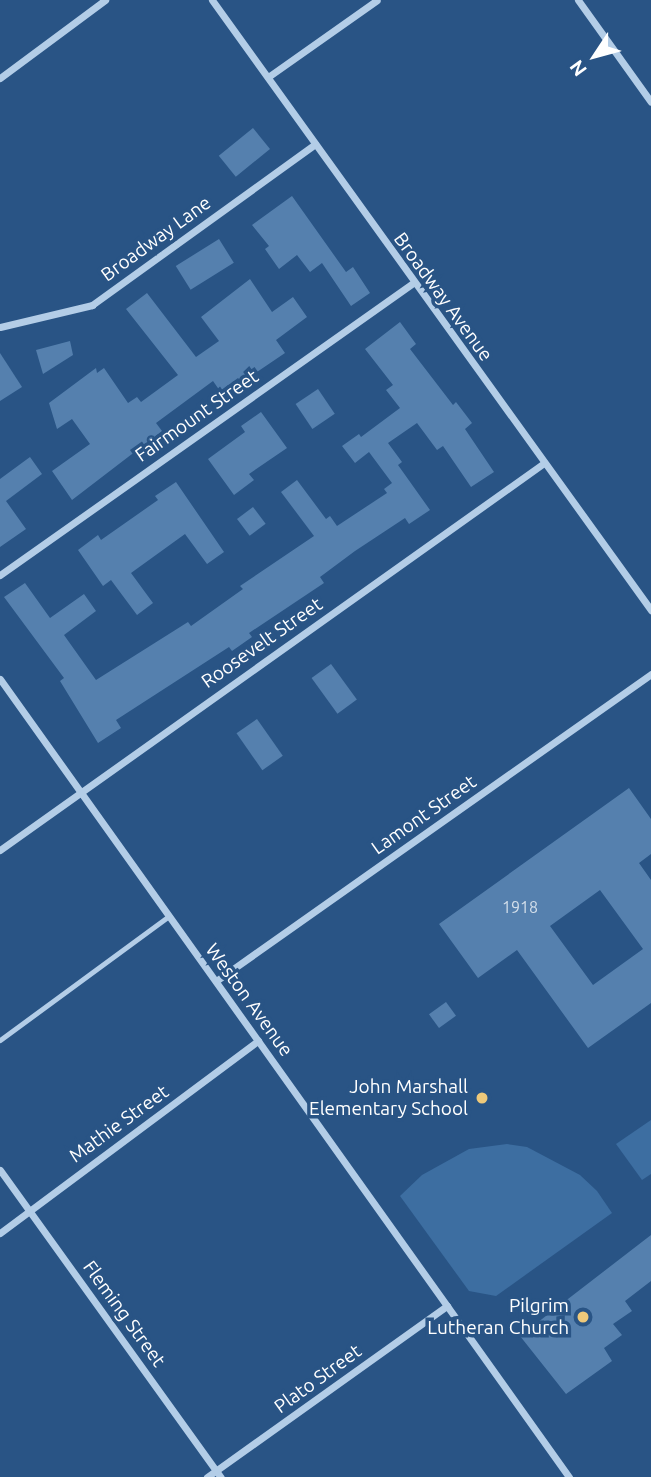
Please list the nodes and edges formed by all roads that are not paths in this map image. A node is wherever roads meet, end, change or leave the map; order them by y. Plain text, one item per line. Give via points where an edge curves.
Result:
1 (105, 0) edge
2 (212, 0) edge
3 (377, 0) edge
4 (578, 0) edge
5 (268, 77) junction
6 (0, 78) edge
7 (651, 102) edge
8 (315, 144) junction
9 (413, 283) junction
10 (0, 327) edge
11 (544, 463) junction
12 (0, 575) edge
13 (651, 610) edge
14 (651, 674) edge
15 (0, 679) edge
16 (80, 791) junction
17 (0, 850) edge
18 (169, 916) junction
19 (216, 981) junction
20 (0, 1041) edge
21 (258, 1041) junction
22 (0, 1170) edge
23 (30, 1210) junction
24 (0, 1233) edge
25 (447, 1306) junction
26 (219, 1474) edge
27 (207, 1477) edge
28 (569, 1477) edge

1 - 6 street
2 - 5 street, Broadway Avenue
3 - 5 street
4 - 7 street
5 - 8 street, Broadway Avenue
8 - 9 street, Broadway Avenue
8 - 10 street, Broadway Lane via 92,305
9 - 11 street, Broadway Avenue
9 - 12 street, Fairmount Street
11 - 13 street, Broadway Avenue
11 - 16 street, Roosevelt Street
14 - 19 street, Lamont Street
15 - 16 street, Weston Avenue
16 - 17 street, Roosevelt Street
16 - 18 street, Weston Avenue
18 - 19 street, Weston Avenue
18 - 20 lane
19 - 21 street, Weston Avenue
21 - 23 street, Mathie Street
21 - 25 street, Weston Avenue
22 - 23 street, Fleming Street
23 - 24 street, Mathie Street
23 - 26 street, Fleming Street
25 - 26 street, Plato Street
25 - 28 street, Weston Avenue
26 - 27 street, Plato Street

